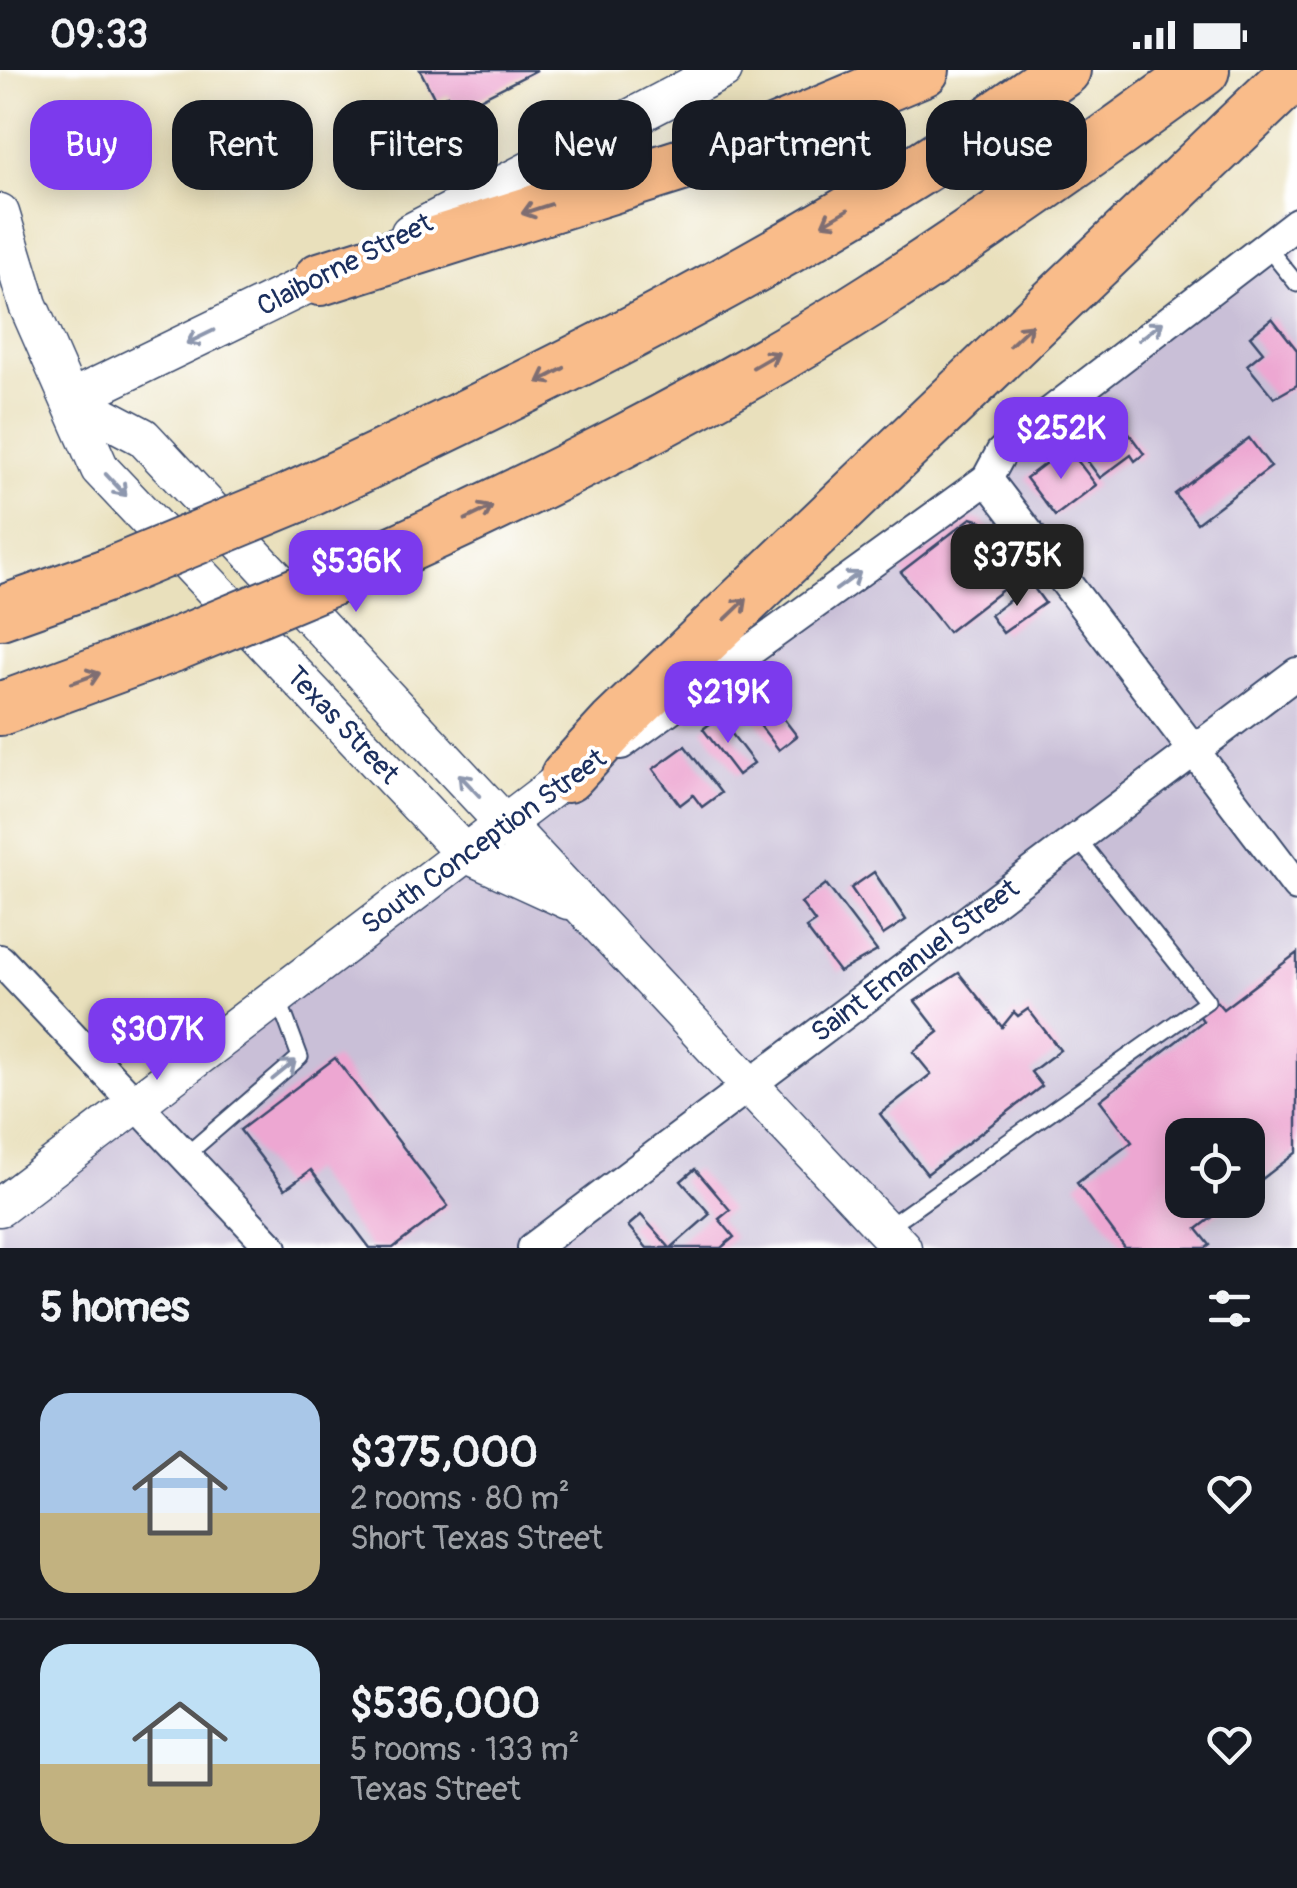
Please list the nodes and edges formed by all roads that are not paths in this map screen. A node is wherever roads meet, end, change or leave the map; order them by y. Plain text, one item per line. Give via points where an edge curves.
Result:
1 (723, 70) edge
2 (923, 70) edge
3 (1064, 70) edge
4 (1203, 70) edge
5 (1297, 71) edge
6 (0, 213) edge
7 (1297, 223) edge
8 (1266, 246) junction
9 (320, 279) junction
10 (1297, 284) edge
11 (71, 400) junction
12 (988, 479) junction
13 (0, 613) edge
14 (1297, 673) edge
15 (0, 710) edge
16 (1194, 750) junction
17 (567, 776) junction
18 (504, 822) junction
19 (1078, 839) junction
20 (463, 852) junction
21 (1297, 886) edge
22 (584, 907) junction
23 (0, 960) edge
24 (277, 996) junction
25 (750, 1084) junction
26 (136, 1104) junction
27 (185, 1156) junction
28 (0, 1207) edge
29 (894, 1239) edge
30 (272, 1248) edge
31 (533, 1248) edge

1 - 9 street, Claiborne Street
2 -> 9 highway via 742,146
3 -> 13 highway, bridge via 927,165 508,398 293,498
15 -> 4 highway, bridge via 359,568 592,458 870,301
17 -> 5 highway
6 - 11 street, Texas Street via 28,305
7 - 8 street, South Conception Street
8 - 10 lane
12 -> 8 street, South Conception Street via 1017,438
9 -> 11 street, Claiborne Street
18 -> 11 street, Texas Street via 143,436
11 -> 20 street, Texas Street via 100,469
12 - 16 street
17 -> 12 street, South Conception Street via 647,728
14 - 16 street, Saint Emanuel Street
16 - 19 street, Saint Emanuel Street
16 - 21 street
17 - 18 street, South Conception Street
18 - 20 street, South Conception Street
18 - 22 street, Texas Street
19 - 25 street, Saint Emanuel Street
19 - 29 lane via 1207,1001
20 - 22 street, Texas Street
20 - 24 street, South Conception Street
22 - 25 street, Texas Street
23 - 26 street
24 - 26 street, South Conception Street
27 -> 24 lane via 300,1057
25 - 29 street, Texas Street
25 - 31 street, Saint Emanuel Street
26 - 27 street
26 - 28 street, South Conception Street
27 - 30 street

